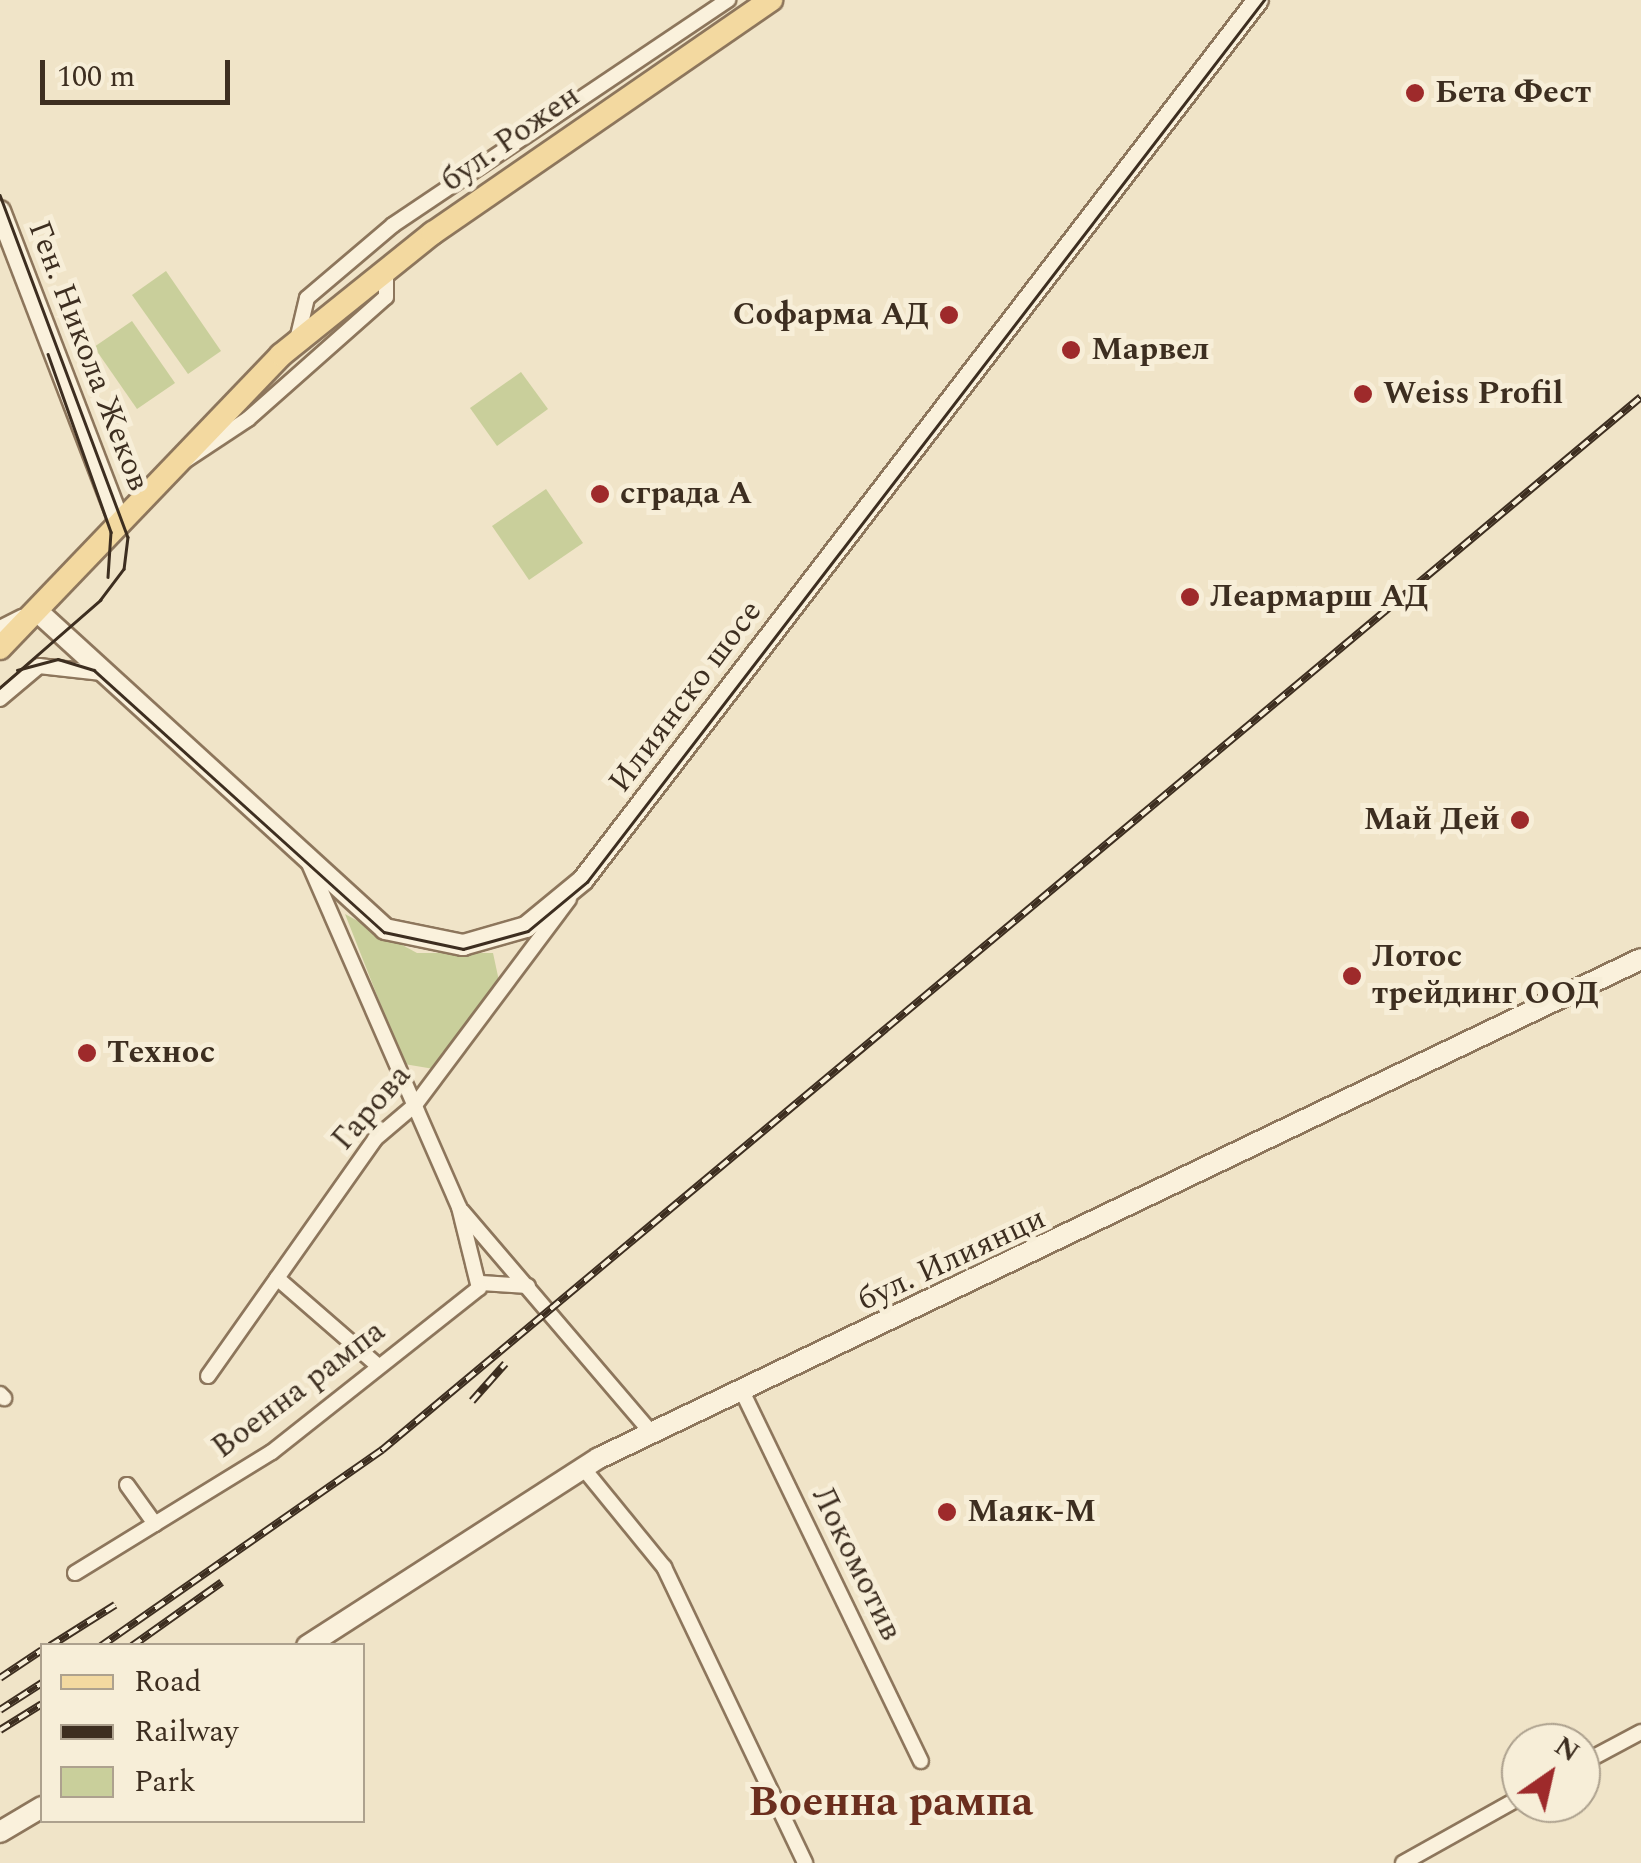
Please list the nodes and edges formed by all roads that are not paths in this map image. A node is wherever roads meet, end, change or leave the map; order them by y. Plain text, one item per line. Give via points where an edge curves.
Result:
1 (728, 0) edge
2 (771, 0) edge
3 (1258, 0) edge
4 (0, 211) edge
5 (386, 268) junction
6 (297, 342) junction
7 (177, 463) junction
8 (120, 523) junction
9 (36, 610) junction
10 (0, 628) edge
11 (0, 648) edge
12 (114, 682) junction
13 (0, 699) edge
14 (308, 862) junction
15 (583, 880) junction
16 (1641, 959) edge
17 (415, 1105) junction
18 (458, 1206) junction
19 (277, 1278) junction
20 (529, 1286) junction
21 (477, 1289) junction
22 (377, 1365) junction
23 (208, 1376) dead end
24 (742, 1391) junction
25 (651, 1432) junction
26 (584, 1468) junction
27 (126, 1485) dead end
28 (155, 1524) junction
29 (75, 1573) dead end
30 (312, 1643) edge
31 (1641, 1732) edge
32 (1601, 1753) edge
33 (920, 1762) dead end
34 (1501, 1808) edge
35 (40, 1809) edge
36 (0, 1832) edge
37 (805, 1863) edge
38 (1403, 1863) edge

1 - 6 street, бул. Рожен via 393,225 307,298
2 - 5 main road, бул. Рожен
3 - 15 street, Илиянско шосе
4 - 8 street, Ген. Никола Жеков
5 - 6 main road, бул. Рожен
5 - 7 street, бул. Рожен via 386,297 201,456
6 - 7 main road, бул. Рожен
7 - 8 main road, бул. Рожен
8 - 9 main road, бул. Рожен
9 - 10 street, бул. Рожен
9 - 11 main road, бул. Рожен
9 - 12 street, Илиянско шосе
12 - 13 street via 80,666 44,665
12 - 14 street, Илиянско шосе
14 - 15 street, Илиянско шосе via 385,929 445,944 526,927
14 - 17 street
15 - 17 street, Гарова
16 - 24 street, бул. Илиянци
17 - 18 street
17 - 19 street, Гарова via 375,1140
18 - 20 street
18 - 21 street
19 - 22 street
19 - 23 street, Гарова
20 - 21 street
20 - 25 street
21 - 22 street, Военна рампа
22 - 28 street, Военна рампа via 272,1452
24 - 25 street, бул. Илиянци
24 - 33 street, Локомотив
25 - 26 street, бул. Илиянци
26 - 30 street, бул. Илиянци
26 - 37 street via 664,1567
27 - 28 street
28 - 29 street, Военна рампа
31 - 32 street
34 - 38 street
35 - 36 street

